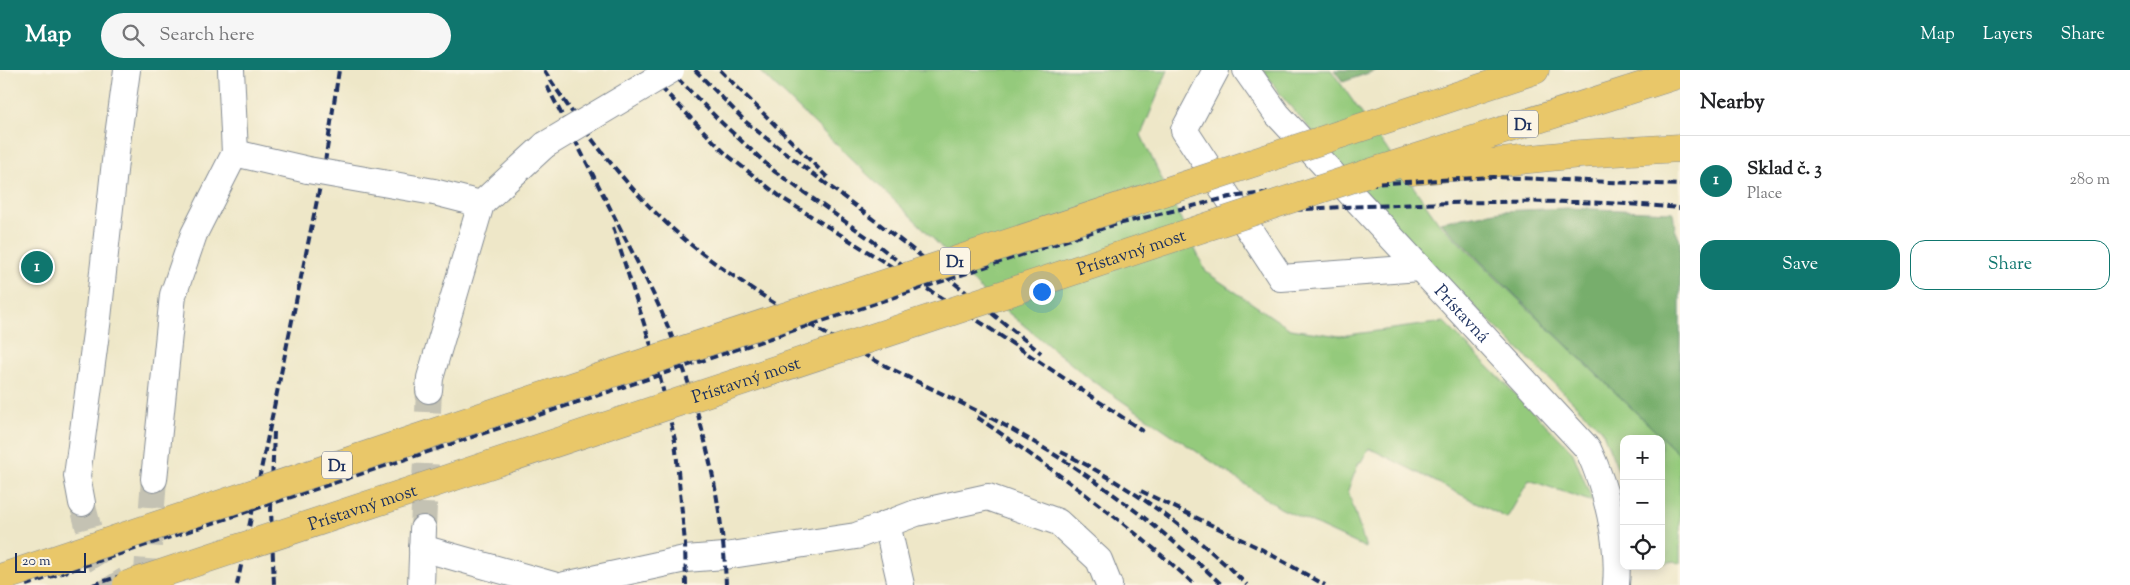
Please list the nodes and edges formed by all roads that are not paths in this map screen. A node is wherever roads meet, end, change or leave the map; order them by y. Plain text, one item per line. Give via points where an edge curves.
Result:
1 (127, 70) edge
2 (231, 70) edge
3 (671, 70) edge
4 (1216, 70) edge
5 (1246, 70) edge
6 (1535, 70) edge
7 (1680, 74) edge
8 (1680, 148) edge
9 (235, 153) junction
10 (1366, 174) junction
11 (481, 204) junction
12 (1420, 268) junction
13 (429, 390) tunnel mouth
14 (154, 479) tunnel mouth
15 (82, 502) tunnel mouth
16 (887, 524) junction
17 (0, 578) edge
18 (126, 585) edge
19 (421, 585) edge
20 (553, 585) edge
21 (565, 585) edge
22 (901, 585) edge
23 (1109, 585) edge
24 (1616, 585) edge

1 - 15 street via 77,476
2 - 9 street
3 - 11 street, bridge via 545,145
4 - 12 street via 1184,130 1281,278
5 - 12 street, Prístavná via 1277,114
6 - 17 highway, D1, bridge
7 - 10 highway, D1
8 - 10 highway
9 - 11 street, bridge
9 - 14 street via 194,234 173,295
10 - 18 highway, Prístavný most / D1, bridge
11 - 13 street
12 - 24 street, Prístavná via 1588,449 1601,476 1608,503 1617,559
16 - 21 street via 856,536 686,559
16 - 22 street
16 - 23 street via 916,513 988,497 1058,522 1098,560
19 - 20 street via 422,539

